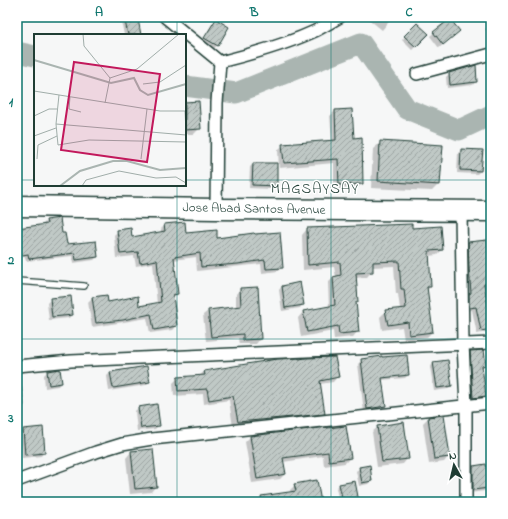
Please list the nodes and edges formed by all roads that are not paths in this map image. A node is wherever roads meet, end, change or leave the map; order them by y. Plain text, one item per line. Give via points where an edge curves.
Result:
1 (165, 17) edge
2 (340, 17) edge
3 (186, 34) edge
4 (186, 34) edge
5 (491, 54) edge
6 (220, 62) junction
7 (417, 74) dead end
8 (17, 206) edge
9 (216, 209) junction
10 (461, 210) junction
11 (491, 211) edge
12 (17, 281) edge
13 (84, 286) dead end
14 (491, 342) edge
15 (463, 344) junction
16 (17, 366) edge
17 (491, 403) edge
18 (466, 406) junction
19 (17, 481) edge
20 (466, 502) edge

1 - 4 street
2 - 6 street via 315,31 284,43
3 - 6 street
5 - 7 street
6 - 9 street
8 - 9 highway, Jose Abad Santos Avenue
9 - 10 highway, Jose Abad Santos Avenue
10 - 11 highway, Jose Abad Santos Avenue
10 - 15 street
12 - 13 lane
14 - 15 street
15 - 16 street via 71,361
15 - 18 street
17 - 18 street
18 - 19 street via 122,444
18 - 20 street

